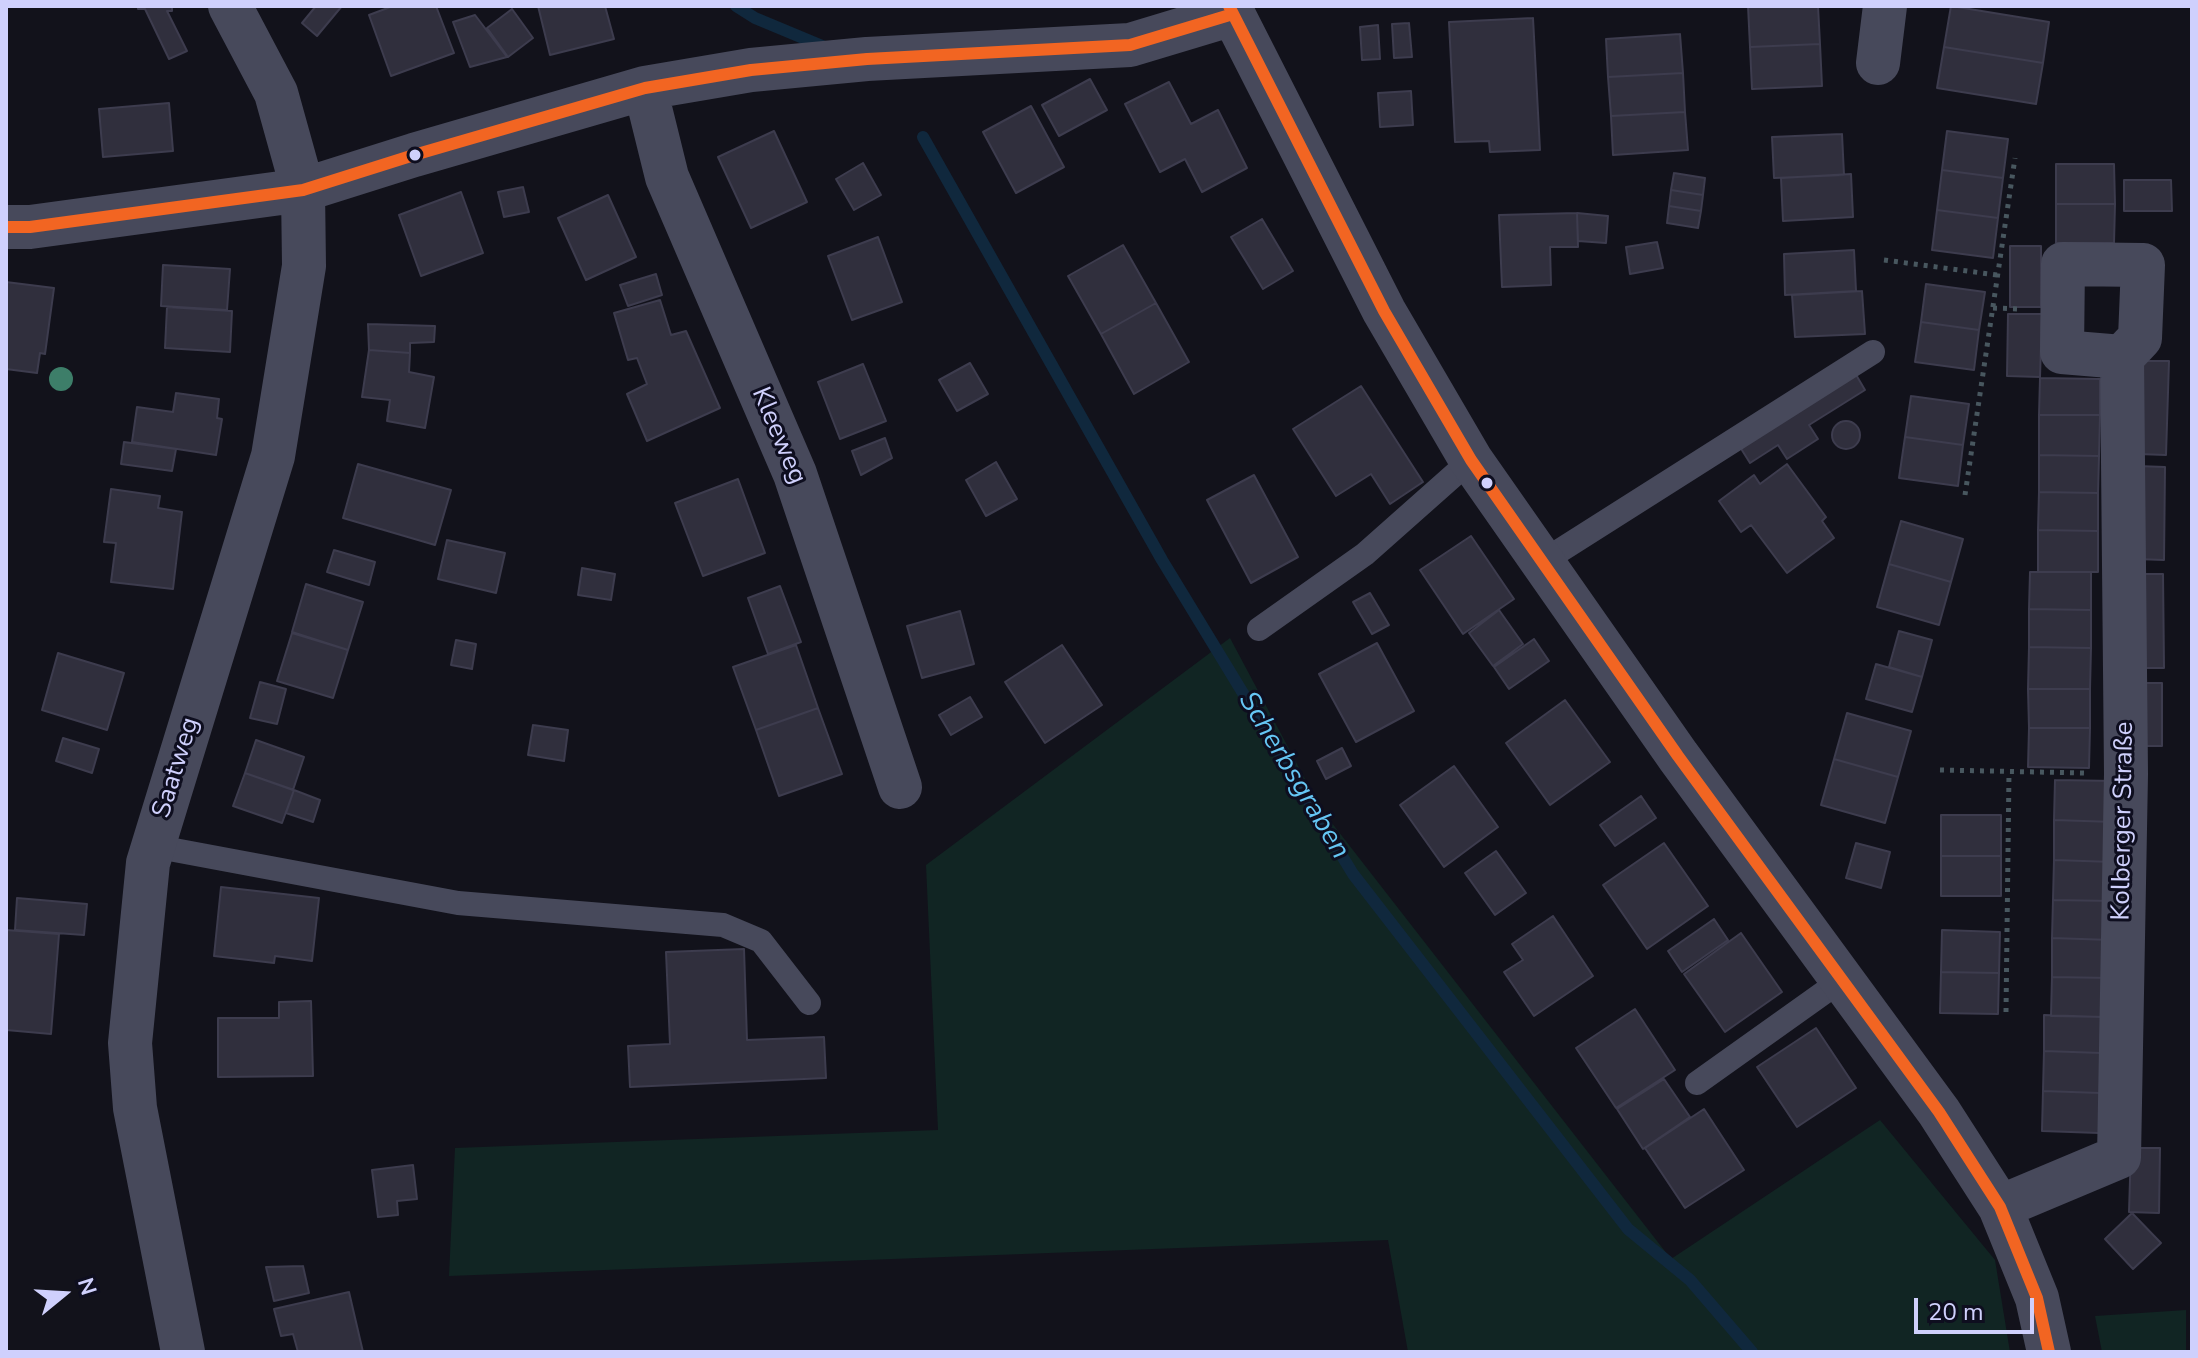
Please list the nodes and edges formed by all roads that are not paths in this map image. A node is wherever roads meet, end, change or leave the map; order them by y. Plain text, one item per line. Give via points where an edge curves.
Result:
1 (230, 6) edge
2 (1885, 6) edge
3 (1231, 10) edge
4 (1878, 63) dead end
5 (645, 88) junction
6 (303, 190) junction
7 (6, 227) edge
8 (1873, 352) dead end
9 (2122, 357) dead end
10 (1471, 460) junction
11 (1542, 562) junction
12 (1259, 629) dead end
13 (900, 787) dead end
14 (153, 846) junction
15 (1843, 979) junction
16 (809, 1003) dead end
17 (1697, 1083) dead end
18 (2000, 1207) junction
19 (183, 1352) edge
20 (2049, 1352) edge

1 - 6 street, Saatweg via 276,93
2 - 4 street
3 - 5 street via 1130,45 867,59 751,70
3 - 10 street via 1384,311
5 - 6 street
5 - 13 street, Kleeweg via 667,177 795,474
6 - 7 street
6 - 14 street, Saatweg via 304,266 273,456
8 - 11 lane
9 - 18 street, Kolberger Straße via 2126,774 2119,1157
10 - 11 street
10 - 12 lane via 1365,554
11 - 15 street
14 - 16 lane via 458,903 723,925 761,941
14 - 19 street, Saatweg via 130,1043 135,1108
15 - 17 lane
15 - 18 street
18 - 20 street via 2037,1298

